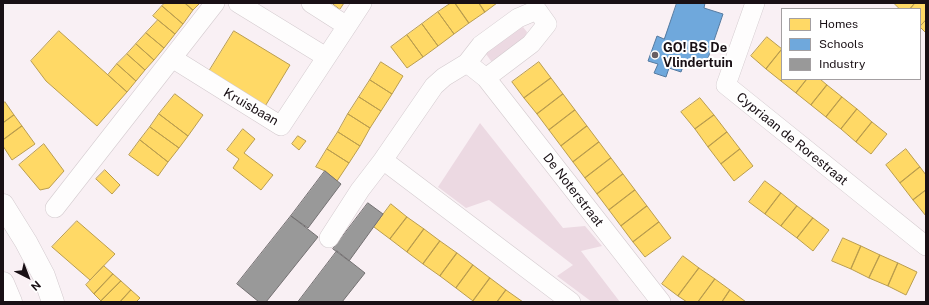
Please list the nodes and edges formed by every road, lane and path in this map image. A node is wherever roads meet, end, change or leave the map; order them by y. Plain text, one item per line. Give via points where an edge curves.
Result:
1 (215, 3) edge
2 (238, 3) edge
3 (311, 3) edge
4 (362, 3) edge
5 (755, 3) edge
6 (347, 26) junction
7 (326, 57) junction
8 (172, 58) junction
9 (467, 63) junction
10 (486, 78) junction
11 (383, 160) junction
12 (3, 205) edge
13 (55, 208) dead end
14 (329, 238) dead end
15 (926, 246) edge
16 (3, 283) edge
17 (11, 302) edge
18 (53, 302) edge
19 (571, 302) edge
20 (661, 302) edge

1 - 8 street
2 - 7 street
3 - 6 street
4 - 6 street, Kruisbaan
5 - 15 street, Cypriaan de Rorestraat via 726,85
6 - 7 street, Kruisbaan
7 - 8 street, Kruisbaan via 281,126
8 - 13 street
9 - 10 street, De Noterstraat
9 - 10 street via 487,41 518,18 537,10 547,24 531,44
9 - 11 street via 434,86
10 - 20 street, De Noterstraat
11 - 14 street
11 - 19 street
12 - 18 highway via 44,276
16 - 17 highway

